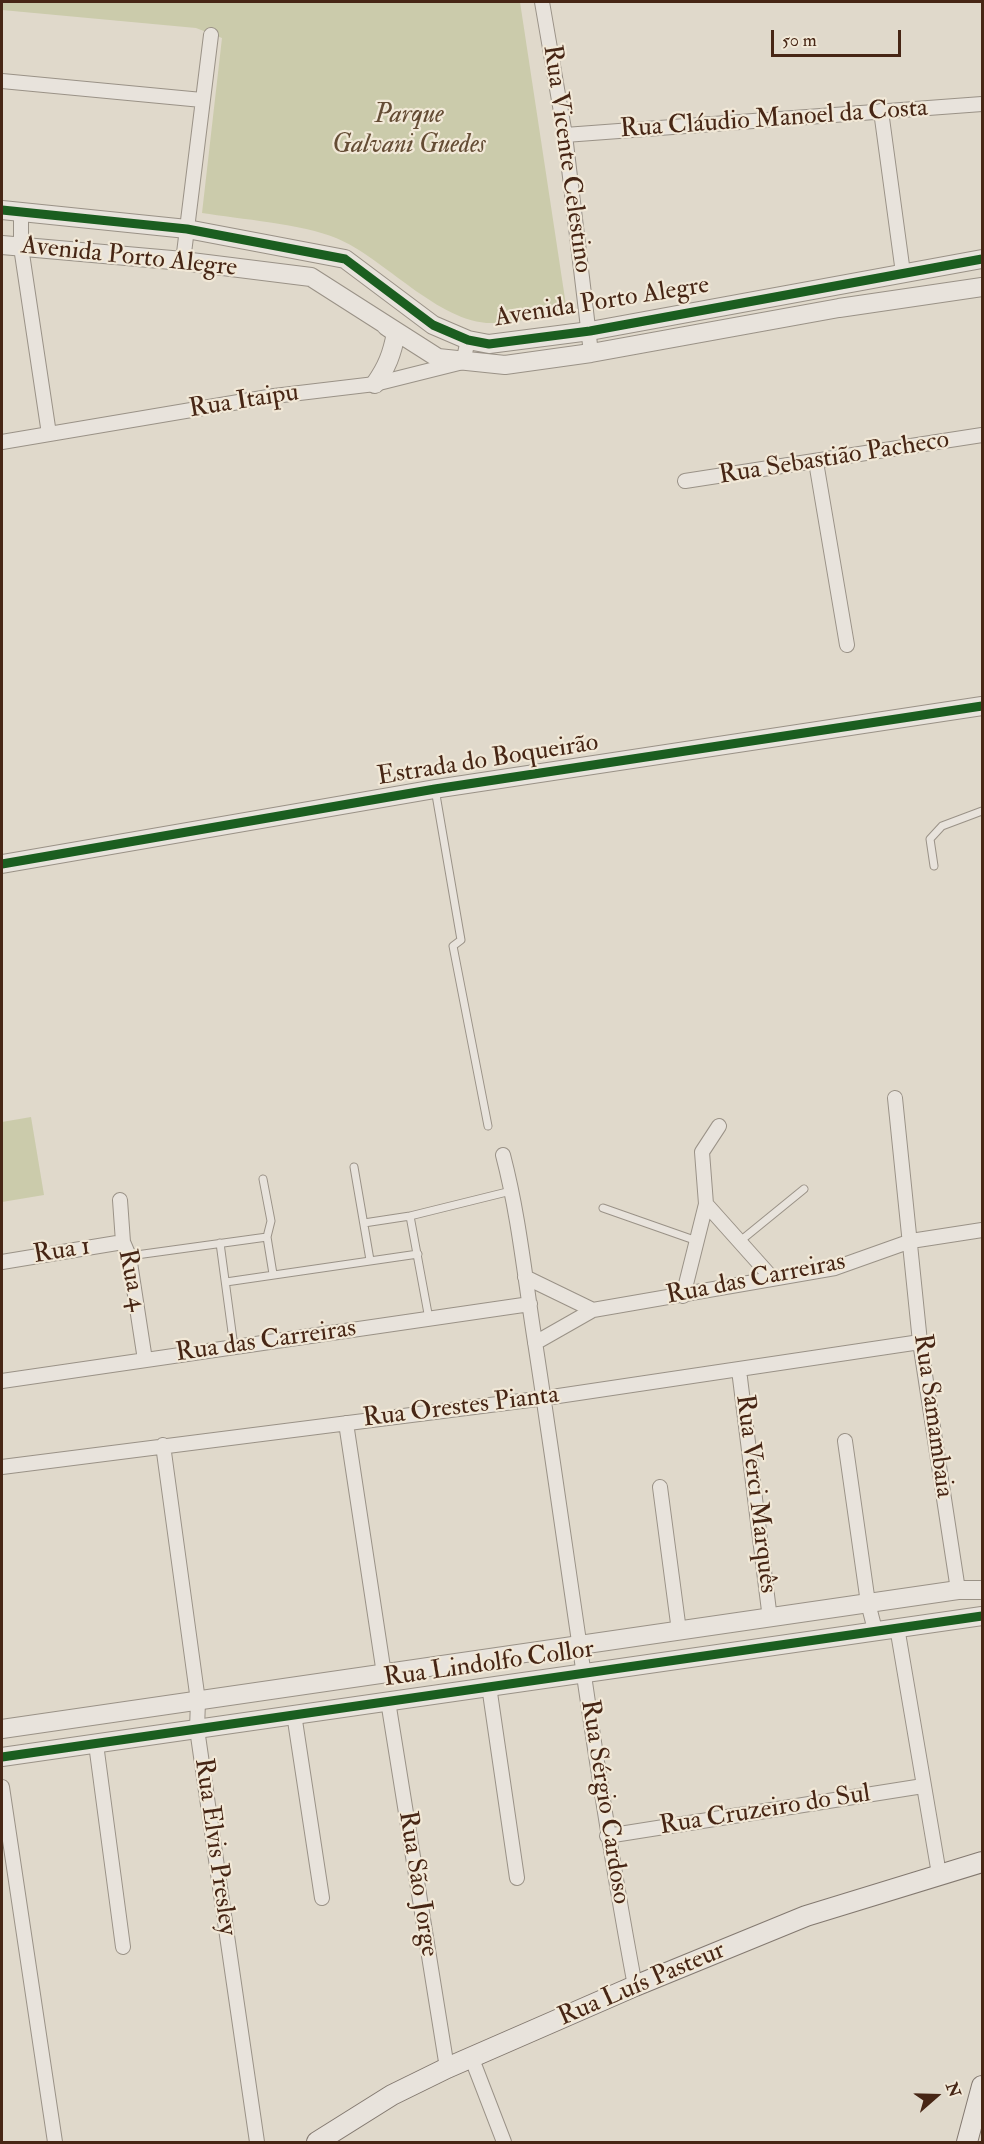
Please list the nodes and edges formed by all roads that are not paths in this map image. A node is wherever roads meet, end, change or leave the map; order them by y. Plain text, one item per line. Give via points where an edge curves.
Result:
1 (542, 2) edge
2 (211, 35) dead end
3 (2, 81) edge
4 (202, 100) junction
5 (982, 104) edge
6 (881, 111) junction
7 (565, 135) junction
8 (2, 210) edge
9 (21, 212) junction
10 (187, 229) junction
11 (2, 245) edge
12 (21, 247) junction
13 (982, 259) edge
14 (183, 261) junction
15 (903, 273) junction
16 (836, 284) junction
17 (982, 287) edge
18 (839, 308) junction
19 (385, 325) junction
20 (590, 331) junction
21 (468, 340) junction
22 (591, 353) junction
23 (463, 362) junction
24 (375, 384) junction
25 (49, 434) junction
26 (982, 435) edge
27 (2, 442) edge
28 (816, 462) junction
29 (685, 482) dead end
30 (847, 645) dead end
31 (982, 706) edge
32 (435, 789) junction
33 (982, 811) edge
34 (2, 864) edge
35 (934, 866) dead end
36 (895, 1098) dead end
37 (488, 1126) dead end
38 (719, 1126) dead end
39 (503, 1155) dead end
40 (354, 1167) dead end
41 (263, 1179) dead end
42 (804, 1189) dead end
43 (513, 1191) junction
44 (120, 1200) dead end
45 (706, 1204) junction
46 (603, 1208) dead end
47 (410, 1216) junction
48 (364, 1223) junction
49 (982, 1230) edge
50 (267, 1237) junction
51 (697, 1241) junction
52 (911, 1241) junction
53 (123, 1242) junction
54 (739, 1242) junction
55 (220, 1243) junction
56 (418, 1254) junction
57 (129, 1256) junction
58 (370, 1260) junction
59 (2, 1262) edge
60 (273, 1274) junction
61 (525, 1277) junction
62 (772, 1279) junction
63 (226, 1282) junction
64 (683, 1296) junction
65 (530, 1304) junction
66 (593, 1310) junction
67 (429, 1319) junction
68 (535, 1342) junction
69 (920, 1342) junction
70 (234, 1347) junction
71 (145, 1360) junction
72 (739, 1370) junction
73 (2, 1381) edge
74 (545, 1398) junction
75 (346, 1422) junction
76 (845, 1441) dead end
77 (163, 1445) junction
78 (2, 1467) edge
79 (660, 1487) dead end
80 (958, 1590) junction
81 (982, 1590) edge
82 (868, 1603) junction
83 (982, 1616) edge
84 (770, 1619) junction
85 (897, 1627) junction
86 (874, 1630) junction
87 (680, 1631) junction
88 (580, 1645) junction
89 (585, 1672) junction
90 (384, 1674) junction
91 (489, 1686) junction
92 (198, 1701) junction
93 (388, 1701) junction
94 (294, 1714) junction
95 (197, 1728) junction
96 (2, 1729) edge
97 (96, 1744) junction
98 (2, 1757) edge
99 (923, 1786) junction
100 (2, 1787) edge
101 (607, 1836) junction
102 (982, 1862) edge
103 (939, 1874) junction
104 (517, 1878) dead end
105 (322, 1898) dead end
106 (123, 1947) dead end
107 (634, 1986) junction
108 (472, 2059) junction
109 (447, 2068) junction
110 (982, 2086) edge
111 (55, 2142) edge
112 (256, 2142) edge
113 (317, 2142) edge
114 (504, 2142) edge
115 (967, 2142) edge

1 - 7 street, Rua Vicente Celestino
2 - 4 street
3 - 4 street
4 - 10 street
5 - 6 street, Rua Cláudio Manoel da Costa
6 - 7 street, Rua Cláudio Manoel da Costa
6 - 15 street
7 - 20 street, Rua Vicente Celestino
8 - 9 street, Avenida Porto Alegre
9 - 10 street, Avenida Porto Alegre
9 - 12 street
10 - 14 street
10 - 21 street, Avenida Porto Alegre via 345,259 433,325
11 - 12 street, Avenida Porto Alegre
12 - 14 street, Avenida Porto Alegre
12 - 25 street
13 - 15 street, Avenida Porto Alegre
14 - 19 street, Avenida Porto Alegre via 311,277
15 - 16 street, Avenida Porto Alegre
16 - 18 street
16 - 20 street, Avenida Porto Alegre
17 - 18 street, Avenida Porto Alegre
18 - 22 street, Avenida Porto Alegre
19 - 23 street, Avenida Porto Alegre via 438,358
19 - 24 street via 396,333 389,364
20 - 21 street, Avenida Porto Alegre via 489,344
20 - 22 street, Rua Vicente Celestino
21 - 23 street
22 - 23 street, Avenida Porto Alegre via 506,365
23 - 24 street, Rua Itaipu
24 - 25 street, Rua Itaipu via 274,396
25 - 27 street, Rua Itaipu
26 - 28 street, Rua Sebastião Pacheco
28 - 29 street, Rua Sebastião Pacheco
28 - 30 street
31 - 32 street, Estrada do Boqueirão
32 - 34 street, Estrada do Boqueirão
32 - 37 lane via 461,940 453,946
33 - 35 lane via 942,826 930,839
36 - 52 street, Rua Samambaia
38 - 45 street via 702,1152
39 - 43 street, Rua Sérgio Cardoso
40 - 48 lane
41 - 50 lane via 271,1221
42 - 54 lane
43 - 47 lane
43 - 61 street, Rua Sérgio Cardoso
44 - 53 street, Rua 4
45 - 51 street
45 - 54 street
46 - 51 lane
47 - 48 lane
47 - 56 lane
48 - 58 lane
49 - 52 street, Rua das Carreiras
50 - 55 lane
50 - 60 lane
51 - 64 street
52 - 62 street, Rua das Carreiras via 835,1268
52 - 69 street, Rua Samambaia
53 - 57 street, Rua 4
53 - 59 street, Rua 1
54 - 62 street
55 - 57 lane
55 - 63 lane
56 - 58 lane
56 - 67 lane
57 - 71 street, Rua 4
58 - 60 lane
60 - 63 lane
61 - 65 street, Rua Sérgio Cardoso
61 - 66 street
62 - 64 street, Rua das Carreiras
63 - 70 lane
64 - 66 street, Rua das Carreiras
65 - 67 street, Rua das Carreiras
65 - 68 street, Rua Sérgio Cardoso
66 - 68 street, Rua das Carreiras
67 - 70 street, Rua das Carreiras
68 - 74 street, Rua Sérgio Cardoso
69 - 72 street, Rua Orestes Pianta
69 - 80 street, Rua Samambaia
70 - 71 street, Rua das Carreiras
71 - 73 street, Rua das Carreiras
72 - 74 street, Rua Orestes Pianta
72 - 84 street, Rua Verci Marquês
74 - 75 street, Rua Orestes Pianta
74 - 88 street, Rua Sérgio Cardoso
75 - 77 street, Rua Orestes Pianta
75 - 90 street
76 - 82 street
77 - 78 street, Rua Orestes Pianta
77 - 92 street, Rua Elvis Presley
79 - 87 street
80 - 81 street, Rua Lindolfo Collor
80 - 82 street, Rua Lindolfo Collor
82 - 84 street, Rua Lindolfo Collor
82 - 86 street
83 - 85 street, Rua Lindolfo Collor
84 - 87 street, Rua Lindolfo Collor
85 - 86 street, Rua Lindolfo Collor
85 - 99 street
86 - 89 street, Rua Lindolfo Collor
87 - 88 street, Rua Lindolfo Collor
88 - 89 street, Rua Sérgio Cardoso
88 - 90 street, Rua Lindolfo Collor
89 - 91 street, Rua Lindolfo Collor
89 - 101 street, Rua Sérgio Cardoso
90 - 92 street, Rua Lindolfo Collor
91 - 93 street, Rua Lindolfo Collor
91 - 104 street
92 - 95 street, Rua Elvis Presley
92 - 96 street, Rua Lindolfo Collor
93 - 94 street, Rua Lindolfo Collor
93 - 109 street, Rua São Jorge
94 - 95 street, Rua Lindolfo Collor
94 - 105 street
95 - 97 street, Rua Lindolfo Collor
95 - 112 street, Rua Elvis Presley
97 - 98 street, Rua Lindolfo Collor
97 - 106 street
99 - 101 street, Rua Cruzeiro do Sul
99 - 103 street
100 - 111 street
101 - 107 street, Rua Sérgio Cardoso
102 - 103 main road, Rua Luís Pasteur
103 - 107 main road, Rua Luís Pasteur via 806,1917
107 - 108 main road, Rua Luís Pasteur
108 - 109 main road, Rua Luís Pasteur
108 - 114 street
109 - 113 main road, Rua Luís Pasteur via 392,2095
110 - 115 main road

